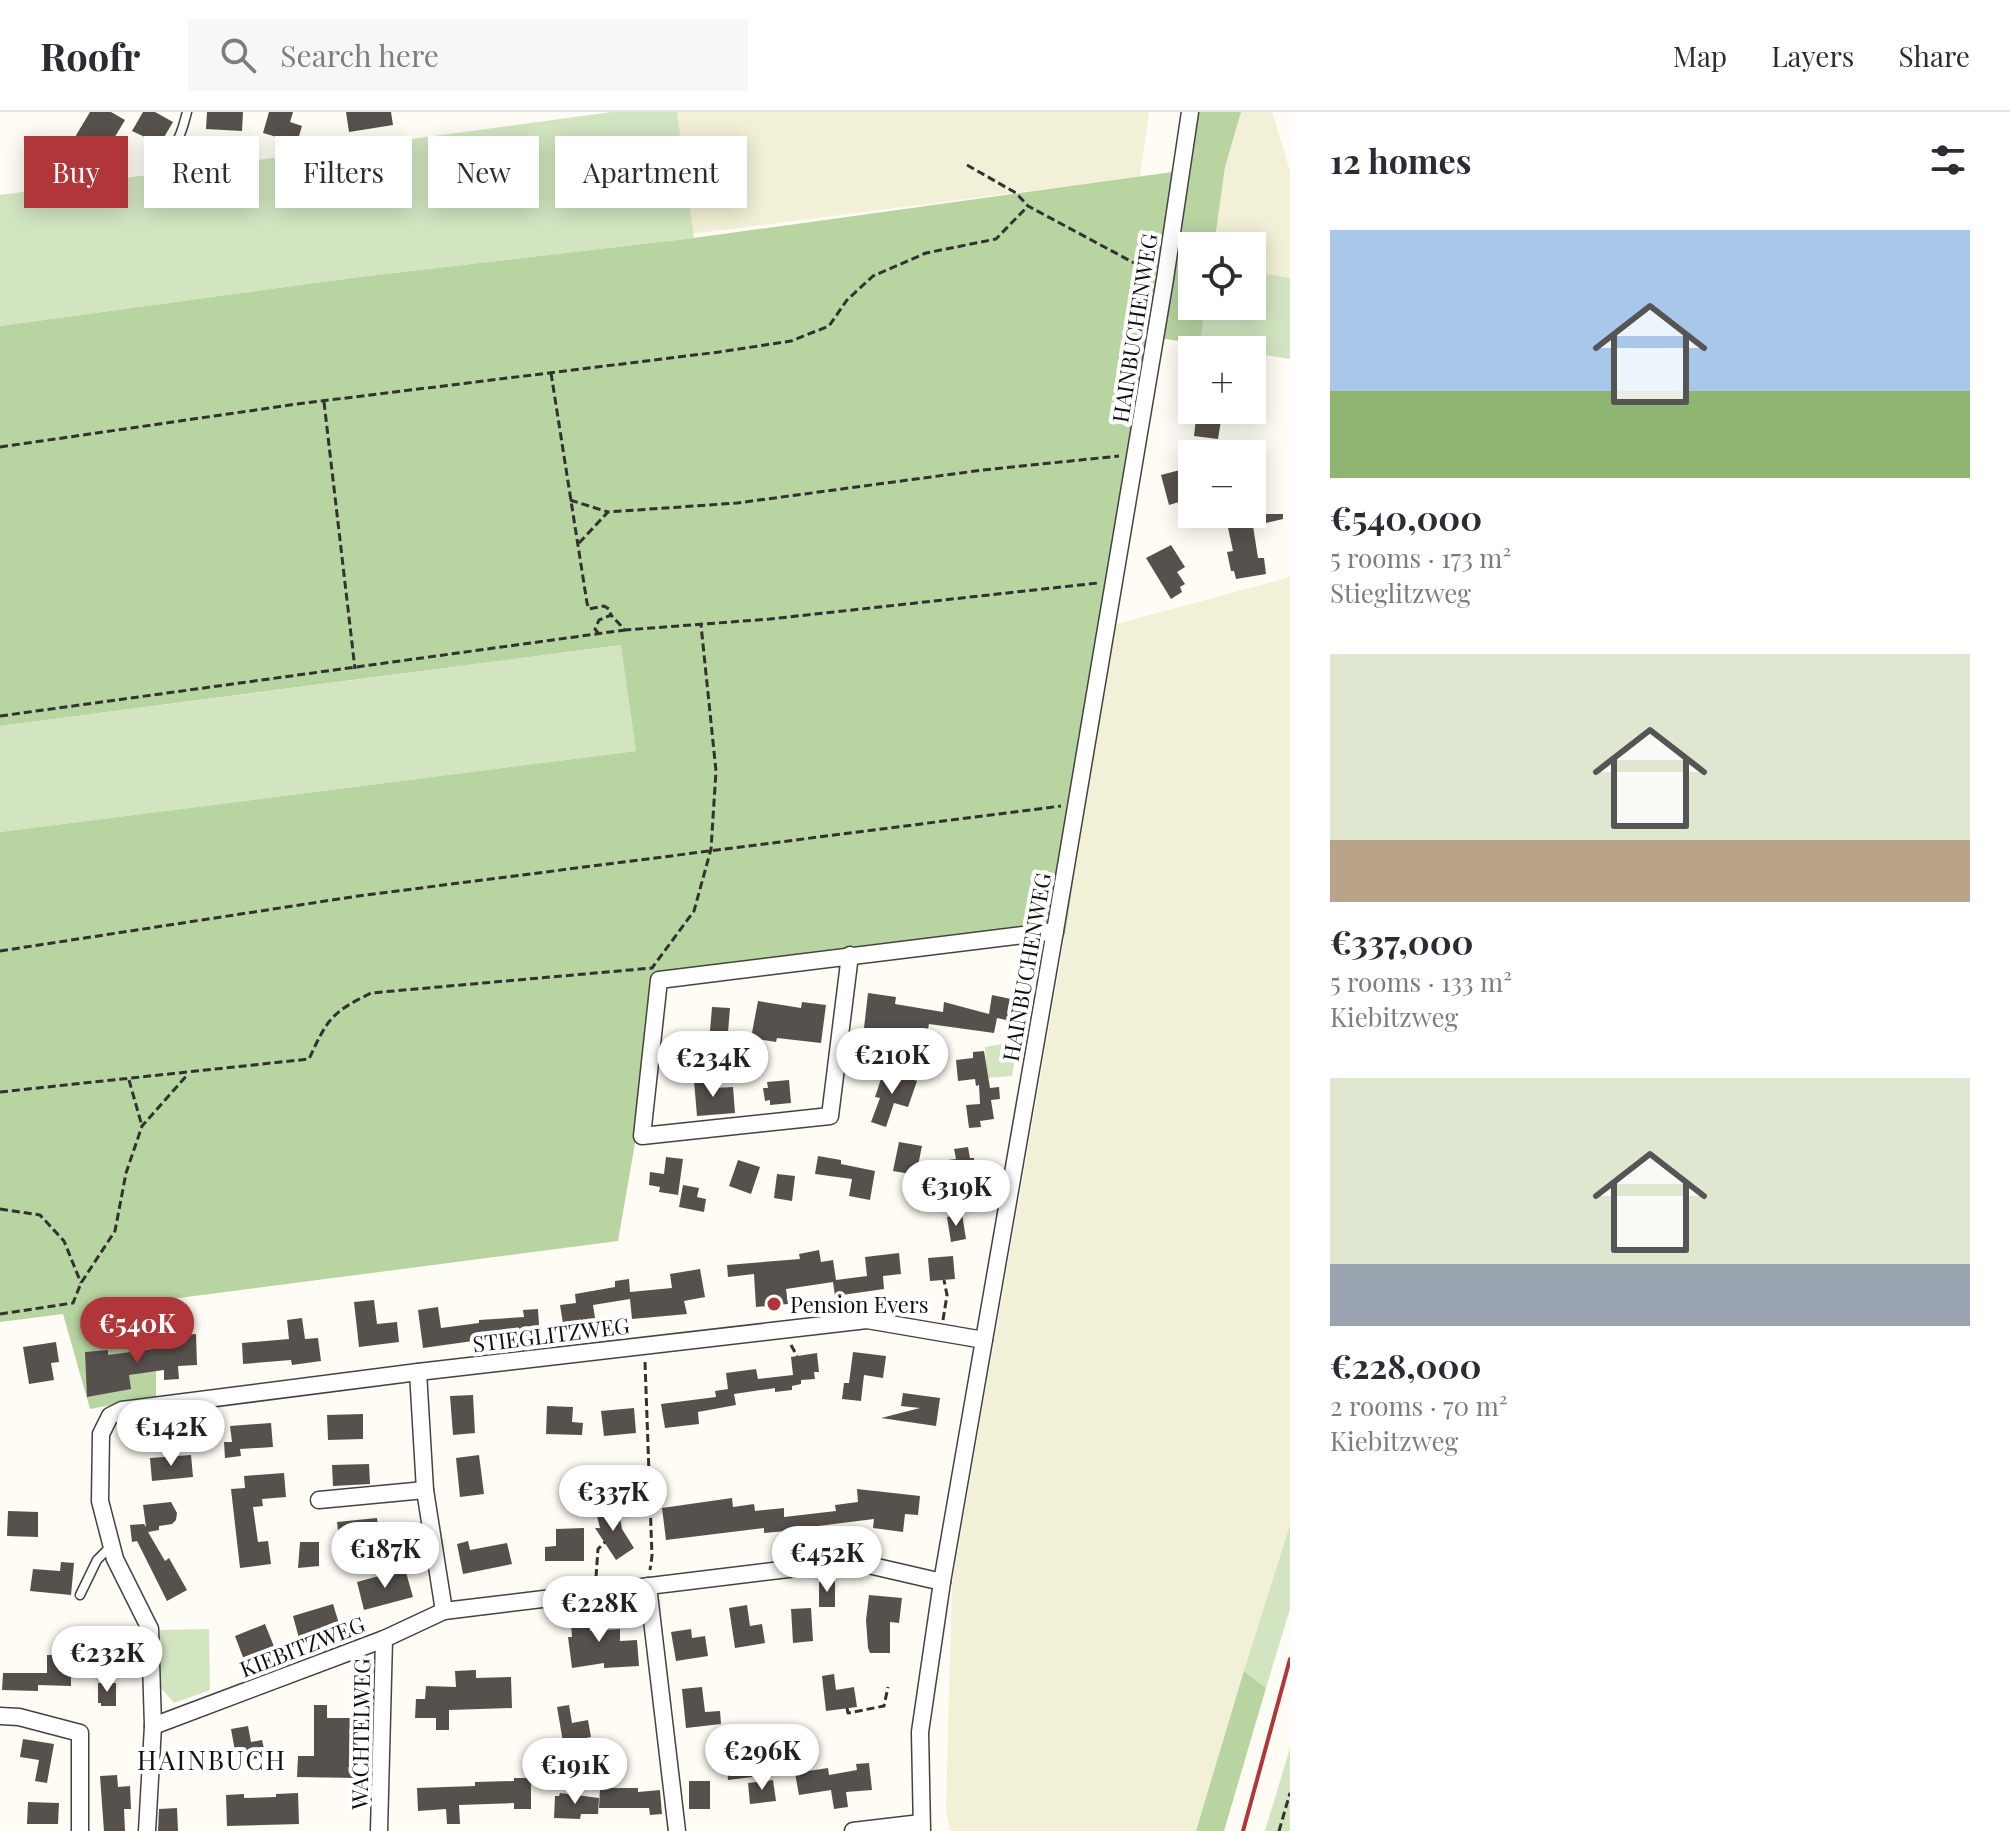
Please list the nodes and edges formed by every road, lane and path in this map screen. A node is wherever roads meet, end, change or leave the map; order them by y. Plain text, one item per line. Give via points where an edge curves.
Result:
1 (187, 112) edge
2 (1190, 112) edge
3 (180, 136) edge
4 (967, 165) dead end
5 (1028, 206) junction
6 (1165, 279) junction
7 (551, 373) junction
8 (324, 401) junction
9 (0, 447) edge
10 (1135, 455) junction
11 (570, 500) junction
12 (608, 512) junction
13 (579, 543) junction
14 (1114, 582) junction
15 (611, 615) junction
16 (701, 625) junction
17 (625, 630) junction
18 (599, 634) junction
19 (355, 669) junction
20 (0, 716) edge
21 (1077, 804) junction
22 (711, 849) junction
23 (1055, 931) junction
24 (0, 951) edge
25 (850, 955) junction
26 (190, 1072) junction
27 (128, 1078) junction
28 (0, 1092) edge
29 (142, 1126) junction
30 (0, 1209) edge
31 (944, 1280) dead end
32 (81, 1283) junction
33 (0, 1314) edge
34 (940, 1332) junction
35 (984, 1340) junction
36 (789, 1343) dead end
37 (646, 1345) junction
38 (797, 1356) dead end
39 (418, 1372) junction
40 (425, 1490) junction
41 (319, 1500) dead end
42 (605, 1542) dead end
43 (111, 1545) junction
44 (942, 1582) junction
45 (648, 1586) junction
46 (595, 1592) junction
47 (80, 1595) dead end
48 (444, 1611) junction
49 (384, 1639) junction
50 (888, 1687) dead end
51 (847, 1708) dead end
52 (0, 1716) edge
53 (153, 1726) junction
54 (1290, 1793) edge
55 (922, 1827) edge
56 (80, 1831) edge
57 (147, 1831) edge
58 (379, 1831) edge
59 (677, 1831) edge
60 (853, 1831) edge
61 (1279, 1831) edge

1 - 3 lane
2 - 6 street, HAINBUCHENWEG
4 - 5 path via 1016,193
5 - 6 path
5 - 7 path via 996,239 926,253 873,276 829,326 791,341
6 - 10 street, HAINBUCHENWEG
7 - 8 path
7 - 11 path
8 - 9 path
8 - 19 path
10 - 12 path via 737,503
10 - 14 street, HAINBUCHENWEG
11 - 12 path
11 - 13 path
12 - 13 path
13 - 15 path via 578,564 589,609 604,606
14 - 16 path
14 - 21 street, HAINBUCHENWEG
15 - 17 path
15 - 18 path via 599,620
16 - 17 path
16 - 22 path via 716,771
17 - 18 path
18 - 19 path
19 - 20 path
21 - 22 path
21 - 23 street, HAINBUCHENWEG
22 - 24 path
22 - 26 path via 694,911 652,968 371,993 341,1008 324,1027 309,1059
23 - 25 street
23 - 35 street, HAINBUCHENWEG
25 - 25 street via 659,980 642,1136 830,1116
26 - 27 path
26 - 29 path
27 - 28 path
27 - 29 path
29 - 32 path via 115,1231
30 - 32 path via 40,1215 64,1241
31 - 34 path via 947,1295
32 - 33 path via 73,1303
34 - 35 street, STIEGLITZWEG
34 - 37 street, STIEGLITZWEG via 867,1320
35 - 44 street, HAINBUCHENWEG
36 - 38 path
37 - 39 street, STIEGLITZWEG
37 - 45 path via 652,1556
39 - 40 street
39 - 43 street, STIEGLITZWEG via 122,1410 110,1416 101,1434 100,1501
40 - 41 street
40 - 48 street
42 - 46 path via 598,1549
43 - 47 lane
43 - 53 street via 150,1629
44 - 45 street, KIEBITZWEG via 864,1564
44 - 55 street, HAINBUCHENWEG via 920,1732
45 - 46 street, KIEBITZWEG
45 - 59 street
46 - 48 street, KIEBITZWEG
48 - 49 street, KIEBITZWEG
49 - 53 street, KIEBITZWEG
49 - 58 street, WACHTELWEG
50 - 51 path via 884,1706 848,1713
52 - 56 street via 80,1733
53 - 57 street
54 - 61 path
55 - 60 street

